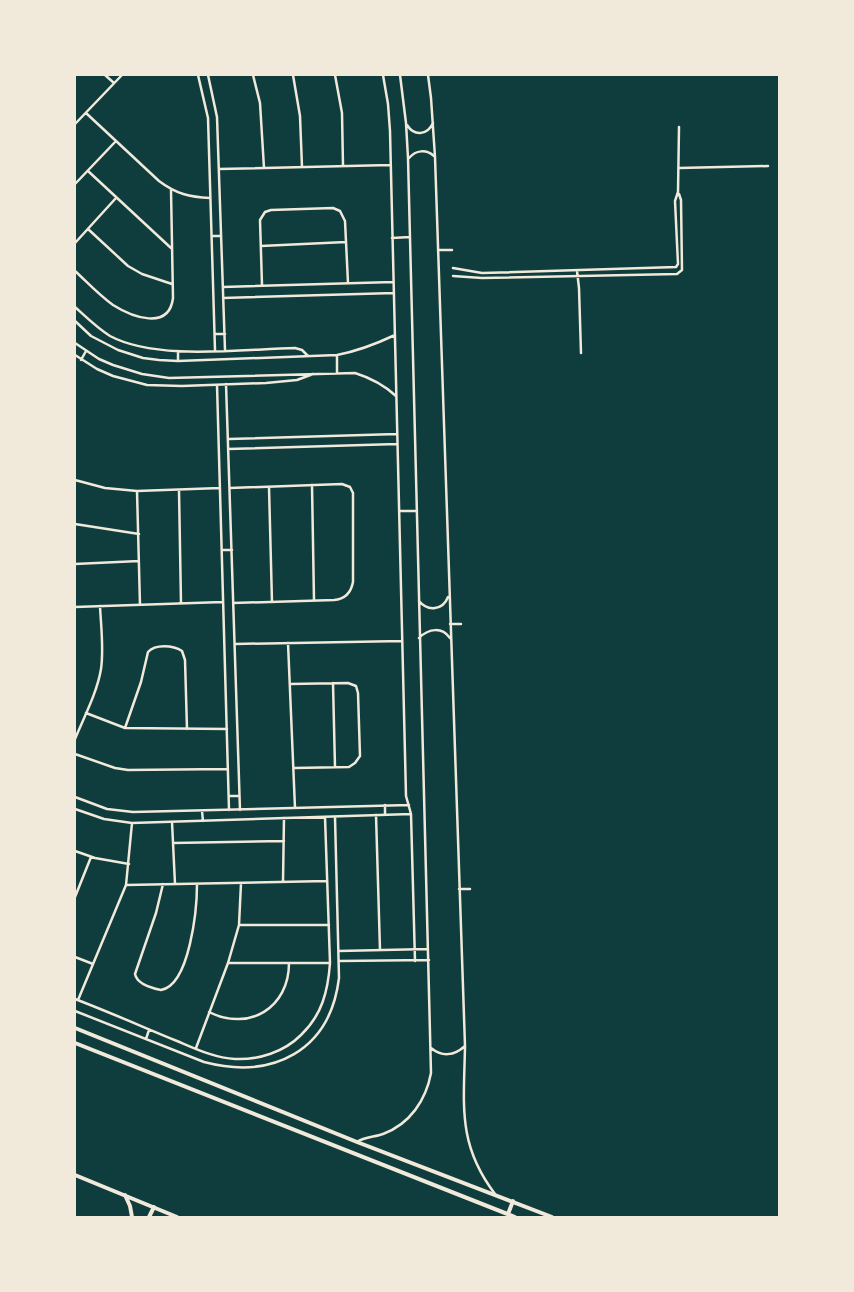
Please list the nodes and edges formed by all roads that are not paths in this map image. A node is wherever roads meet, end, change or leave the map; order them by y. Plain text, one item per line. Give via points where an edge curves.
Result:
1 (105, 75) edge
2 (122, 75) edge
3 (198, 75) edge
4 (208, 75) edge
5 (253, 75) edge
6 (292, 75) edge
7 (335, 75) edge
8 (383, 75) edge
9 (400, 75) edge
10 (428, 75) edge
11 (114, 84) junction
12 (86, 112) junction
13 (433, 122) junction
14 (406, 123) junction
15 (75, 124) edge
16 (679, 127) dead end
17 (116, 141) junction
18 (408, 158) junction
19 (435, 158) junction
20 (390, 165) junction
21 (344, 166) junction
22 (768, 166) dead end
23 (302, 167) junction
24 (264, 168) junction
25 (679, 168) junction
26 (219, 169) junction
27 (88, 171) junction
28 (75, 184) edge
29 (170, 190) junction
30 (678, 192) junction
31 (116, 197) junction
32 (210, 198) junction
33 (88, 229) junction
34 (212, 236) junction
35 (221, 236) junction
36 (410, 237) junction
37 (682, 237) junction
38 (392, 238) junction
39 (676, 238) junction
40 (346, 242) junction
41 (75, 243) edge
42 (261, 246) junction
43 (172, 249) junction
44 (438, 250) junction
45 (452, 250) dead end
46 (453, 268) dead end
47 (75, 271) edge
48 (577, 271) junction
49 (453, 276) dead end
50 (577, 276) junction
51 (393, 282) junction
52 (348, 283) junction
53 (172, 284) junction
54 (223, 286) junction
55 (262, 286) junction
56 (394, 293) junction
57 (224, 298) junction
58 (75, 307) edge
59 (75, 321) edge
60 (215, 334) junction
61 (225, 334) junction
62 (395, 335) junction
63 (75, 343) edge
64 (215, 350) junction
65 (225, 350) junction
66 (86, 351) junction
67 (178, 351) junction
68 (581, 353) dead end
69 (75, 355) edge
70 (337, 355) junction
71 (308, 356) junction
72 (81, 360) junction
73 (178, 361) junction
74 (314, 373) junction
75 (338, 373) junction
76 (182, 378) junction
77 (226, 384) junction
78 (217, 385) junction
79 (182, 386) junction
80 (396, 396) junction
81 (218, 402) junction
82 (227, 402) junction
83 (397, 434) junction
84 (228, 439) junction
85 (398, 444) junction
86 (228, 449) junction
87 (75, 480) edge
88 (312, 485) junction
89 (269, 487) junction
90 (220, 488) junction
91 (230, 488) junction
92 (178, 490) junction
93 (136, 491) junction
94 (399, 511) junction
95 (416, 511) junction
96 (75, 524) edge
97 (139, 534) junction
98 (222, 550) junction
99 (232, 550) junction
100 (139, 561) junction
101 (75, 564) edge
102 (449, 595) junction
103 (314, 600) junction
104 (419, 600) junction
105 (224, 602) junction
106 (272, 602) junction
107 (233, 603) junction
108 (181, 604) junction
109 (140, 605) junction
110 (75, 606) edge
111 (100, 606) junction
112 (450, 624) junction
113 (461, 624) dead end
114 (420, 638) junction
115 (451, 640) junction
116 (402, 641) junction
117 (288, 643) junction
118 (235, 644) junction
119 (333, 683) junction
120 (290, 684) junction
121 (86, 713) junction
122 (125, 728) junction
123 (227, 728) junction
124 (187, 729) junction
125 (75, 739) edge
126 (75, 754) edge
127 (335, 767) junction
128 (294, 768) junction
129 (228, 769) junction
130 (229, 796) junction
131 (239, 796) junction
132 (75, 797) edge
133 (385, 805) junction
134 (409, 805) junction
135 (295, 808) junction
136 (75, 809) edge
137 (229, 810) junction
138 (240, 810) junction
139 (202, 811) junction
140 (411, 814) junction
141 (376, 815) junction
142 (386, 815) junction
143 (325, 817) junction
144 (335, 817) junction
145 (284, 818) junction
146 (203, 821) junction
147 (172, 822) junction
148 (132, 823) junction
149 (284, 841) junction
150 (173, 843) junction
151 (75, 851) edge
152 (91, 857) junction
153 (129, 864) junction
154 (327, 881) junction
155 (283, 882) junction
156 (241, 883) junction
157 (163, 884) junction
158 (175, 884) junction
159 (197, 884) junction
160 (126, 885) junction
161 (470, 888) dead end
162 (459, 889) junction
163 (75, 897) edge
164 (239, 925) junction
165 (329, 925) junction
166 (428, 948) junction
167 (415, 949) junction
168 (380, 950) junction
169 (339, 951) junction
170 (75, 956) edge
171 (415, 960) junction
172 (428, 960) junction
173 (339, 962) junction
174 (228, 963) junction
175 (289, 963) junction
176 (330, 963) junction
177 (93, 964) junction
178 (76, 1000) edge
179 (75, 1011) edge
180 (209, 1012) junction
181 (75, 1028) edge
182 (149, 1030) junction
183 (146, 1039) junction
184 (75, 1043) edge
185 (465, 1046) junction
186 (196, 1048) junction
187 (431, 1048) junction
188 (358, 1142) junction
189 (75, 1175) edge
190 (495, 1194) junction
191 (125, 1195) junction
192 (513, 1202) junction
193 (154, 1208) junction
194 (508, 1214) junction
195 (132, 1217) edge
196 (149, 1217) edge
197 (177, 1217) edge
198 (515, 1217) edge
199 (552, 1217) edge

1 - 11 street
2 - 11 street
3 - 32 street via 208,118
4 - 26 street via 217,117
5 - 24 street via 260,103
6 - 23 street via 300,116
7 - 21 street via 342,113
8 - 20 street via 388,104
9 - 14 street
10 - 13 street
11 - 12 street
12 - 15 street
12 - 17 street
13 - 14 street via 429,130 420,133 412,131
13 - 19 street
14 - 18 street
16 - 25 street
17 - 27 street
17 - 29 street
18 - 19 street via 421,151
18 - 36 street
19 - 44 street
20 - 21 street
20 - 38 street
21 - 23 street
22 - 25 street
23 - 24 street
24 - 26 street
25 - 30 street
26 - 35 street
27 - 28 street
27 - 31 street
29 - 32 street via 184,196
29 - 43 street
30 - 37 street
30 - 39 street via 675,201
31 - 33 street
31 - 43 street
32 - 34 street
33 - 41 street
33 - 53 street via 128,266
34 - 35 street
34 - 60 street
35 - 54 street
36 - 38 street
36 - 95 street
37 - 39 street
37 - 50 street via 682,270 678,274
38 - 51 street
39 - 48 street via 676,268
40 - 42 street
40 - 42 street via 344,218 337,209 271,210 265,212 260,220
40 - 52 street
42 - 55 street
43 - 53 street
44 - 45 street
44 - 102 street
46 - 48 street via 482,273
47 - 53 street via 114,305 152,319 160,319 170,311
48 - 50 street
49 - 50 street
50 - 68 street
51 - 52 street
51 - 56 street
52 - 55 street
54 - 55 street
54 - 57 street
56 - 57 street
56 - 62 street
57 - 61 street
58 - 67 street via 97,327 121,341
59 - 73 street via 91,336 118,350 143,358
60 - 61 street
60 - 64 street
61 - 65 street
62 - 70 street via 358,351
62 - 80 street
63 - 66 street
64 - 65 street
64 - 67 street
65 - 71 street via 295,348
66 - 72 street
66 - 76 street via 128,371
67 - 73 street
69 - 72 street
70 - 71 street
70 - 75 street
71 - 73 street
72 - 79 street via 130,381
74 - 75 street
74 - 76 street
74 - 77 street via 297,380
75 - 80 street via 355,373 371,378
76 - 79 street
77 - 78 street
77 - 82 street
78 - 79 street
78 - 81 street
80 - 83 street
81 - 82 street
81 - 90 street
82 - 84 street
83 - 84 street
83 - 85 street
84 - 86 street
85 - 86 street
85 - 94 street
86 - 91 street
87 - 93 street via 105,488
88 - 89 street
88 - 103 street
88 - 103 street via 345,484 353,493 352,588 340,599
89 - 91 street
89 - 106 street
90 - 92 street
90 - 98 street
91 - 99 street
92 - 93 street
92 - 108 street
93 - 97 street
94 - 95 street
94 - 116 street
95 - 104 street
96 - 97 street
97 - 100 street
98 - 99 street
98 - 105 street
99 - 107 street
100 - 101 street
100 - 109 street
102 - 104 street via 442,606 435,608 423,605
102 - 112 street
103 - 106 street
104 - 114 street
105 - 108 street
105 - 123 street
106 - 107 street
107 - 118 street
108 - 109 street
109 - 111 street
110 - 111 street
111 - 121 street via 101,670
112 - 113 street
112 - 115 street
114 - 115 street via 430,630 436,630
114 - 166 street
115 - 162 street
116 - 117 street
116 - 134 street via 406,796
117 - 118 street
117 - 120 street
118 - 131 street
119 - 120 street
119 - 127 street
119 - 127 street via 356,686 360,756 349,767
120 - 128 street
121 - 122 street
121 - 125 street
122 - 124 street
122 - 124 street via 148,652 155,647 174,647 182,651 186,660
123 - 124 street
123 - 129 street
126 - 129 street via 128,770
127 - 128 street
128 - 135 street
129 - 130 street
130 - 131 street
130 - 137 street
131 - 138 street
132 - 139 street via 120,811
133 - 134 street
133 - 135 street
133 - 142 street
134 - 140 street
135 - 138 street
136 - 148 street via 104,819
137 - 138 street
137 - 139 street
139 - 146 street
140 - 142 street
140 - 167 street
141 - 142 street
141 - 144 street
141 - 168 street
143 - 144 street
143 - 145 street
143 - 154 street
144 - 169 street
145 - 146 street
145 - 149 street
146 - 147 street
147 - 148 street
147 - 150 street
148 - 153 street
149 - 150 street
149 - 155 street
150 - 158 street
151 - 152 street
152 - 153 street
152 - 163 street
153 - 160 street
154 - 155 street
154 - 165 street
155 - 156 street
156 - 159 street
156 - 164 street
157 - 158 street
157 - 159 street via 135,974 141,983 161,990 172,985 189,947 195,923
157 - 160 street
158 - 159 street
160 - 177 street
161 - 162 street
162 - 185 street
164 - 165 street
164 - 174 street
165 - 176 street
166 - 167 street
166 - 172 street
167 - 168 street
167 - 171 street
168 - 169 street
169 - 173 street
170 - 177 street
171 - 172 street
171 - 173 street
172 - 187 street
173 - 183 street via 337,994 325,1023 304,1048 291,1056 249,1068 219,1066
174 - 175 street
174 - 180 street
175 - 176 street
175 - 180 street via 288,980 281,995 264,1012 241,1020
176 - 186 street via 322,1007 307,1030 286,1047 247,1059 220,1057
177 - 178 street
178 - 182 street
179 - 183 street
180 - 186 street
181 - 188 main road
182 - 183 street
182 - 186 street
184 - 194 main road
185 - 187 street via 448,1055
185 - 190 street via 466,1133 476,1166
187 - 188 street via 430,1083 417,1109 394,1129
188 - 190 main road
189 - 191 main road
190 - 192 main road
191 - 193 main road
191 - 195 main road
192 - 194 main road
192 - 199 main road
193 - 196 main road
193 - 197 main road
194 - 198 main road

